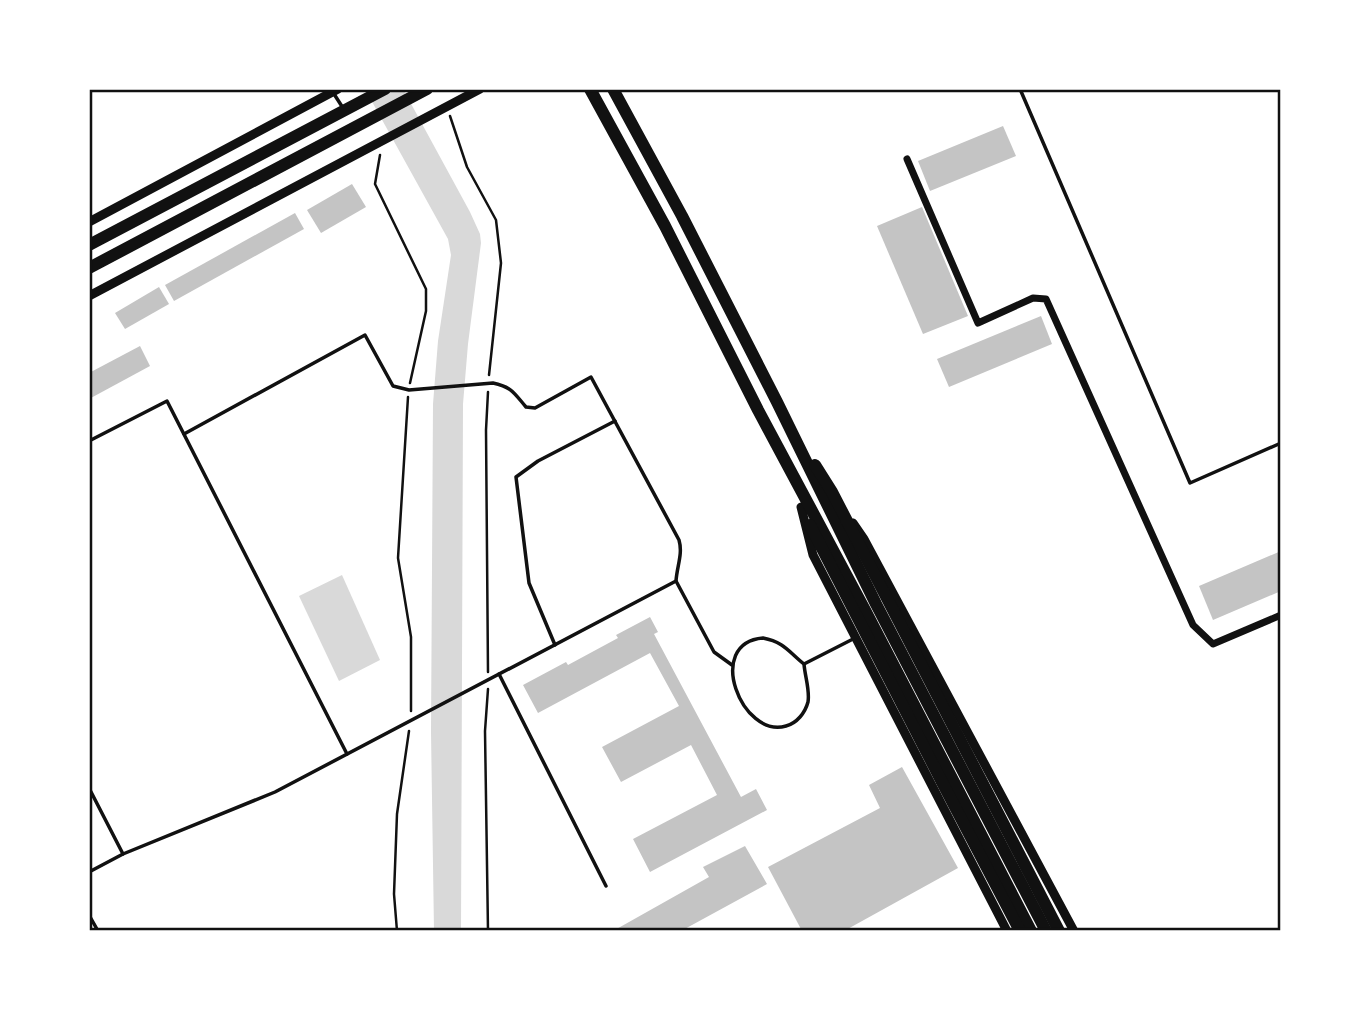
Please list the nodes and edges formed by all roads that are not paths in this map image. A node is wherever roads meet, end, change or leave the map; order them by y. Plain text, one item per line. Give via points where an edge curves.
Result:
1 (384, 89) edge
2 (426, 89) edge
3 (481, 89) edge
4 (590, 89) edge
5 (613, 89) edge
6 (1020, 89) edge
7 (334, 90) edge
8 (348, 109) junction
9 (907, 159) dead end
10 (89, 222) edge
11 (89, 245) edge
12 (89, 268) edge
13 (89, 296) edge
14 (777, 402) junction
15 (758, 410) junction
16 (615, 421) junction
17 (184, 434) junction
18 (89, 442) edge
19 (1281, 443) edge
20 (832, 492) junction
21 (801, 507) junction
22 (676, 581) junction
23 (871, 607) junction
24 (1281, 615) edge
25 (855, 637) junction
26 (555, 645) junction
27 (804, 664) junction
28 (732, 665) junction
29 (499, 674) junction
30 (347, 754) junction
31 (89, 788) edge
32 (123, 854) junction
33 (89, 872) edge
34 (606, 886) dead end
35 (89, 915) edge
36 (98, 931) edge
37 (1007, 931) edge
38 (1020, 931) edge
39 (1031, 931) edge
40 (1046, 931) edge
41 (1059, 931) edge
42 (1074, 931) edge

1 - 8 main road
2 - 12 main road
3 - 13 street
4 - 15 main road
5 - 14 main road
6 - 19 lane via 1190,483
7 - 8 lane
7 - 10 street
8 - 11 main road
9 - 24 street via 978,323 1032,298 1046,299 1193,625 1213,644
14 - 20 main road
14 - 23 main road
15 - 21 main road
15 - 23 main road
16 - 17 lane via 591,377 535,408 526,407 505,386 488,383 409,390 393,386 365,335
16 - 22 lane via 679,540 682,550
16 - 26 lane via 516,477 529,583
17 - 18 lane via 167,401
17 - 30 lane
20 - 41 main road
20 - 42 street via 864,539
21 - 25 street via 813,555
21 - 38 main road
22 - 26 lane
22 - 28 lane via 714,652
23 - 39 main road
23 - 40 main road
25 - 27 lane
25 - 37 street
26 - 29 lane
27 - 28 lane via 775,640 763,638 743,645
27 - 28 lane via 807,703 799,718 779,728 752,715 737,691
29 - 30 lane
29 - 34 lane
30 - 32 lane via 275,792
31 - 32 lane
32 - 33 lane
35 - 36 lane

